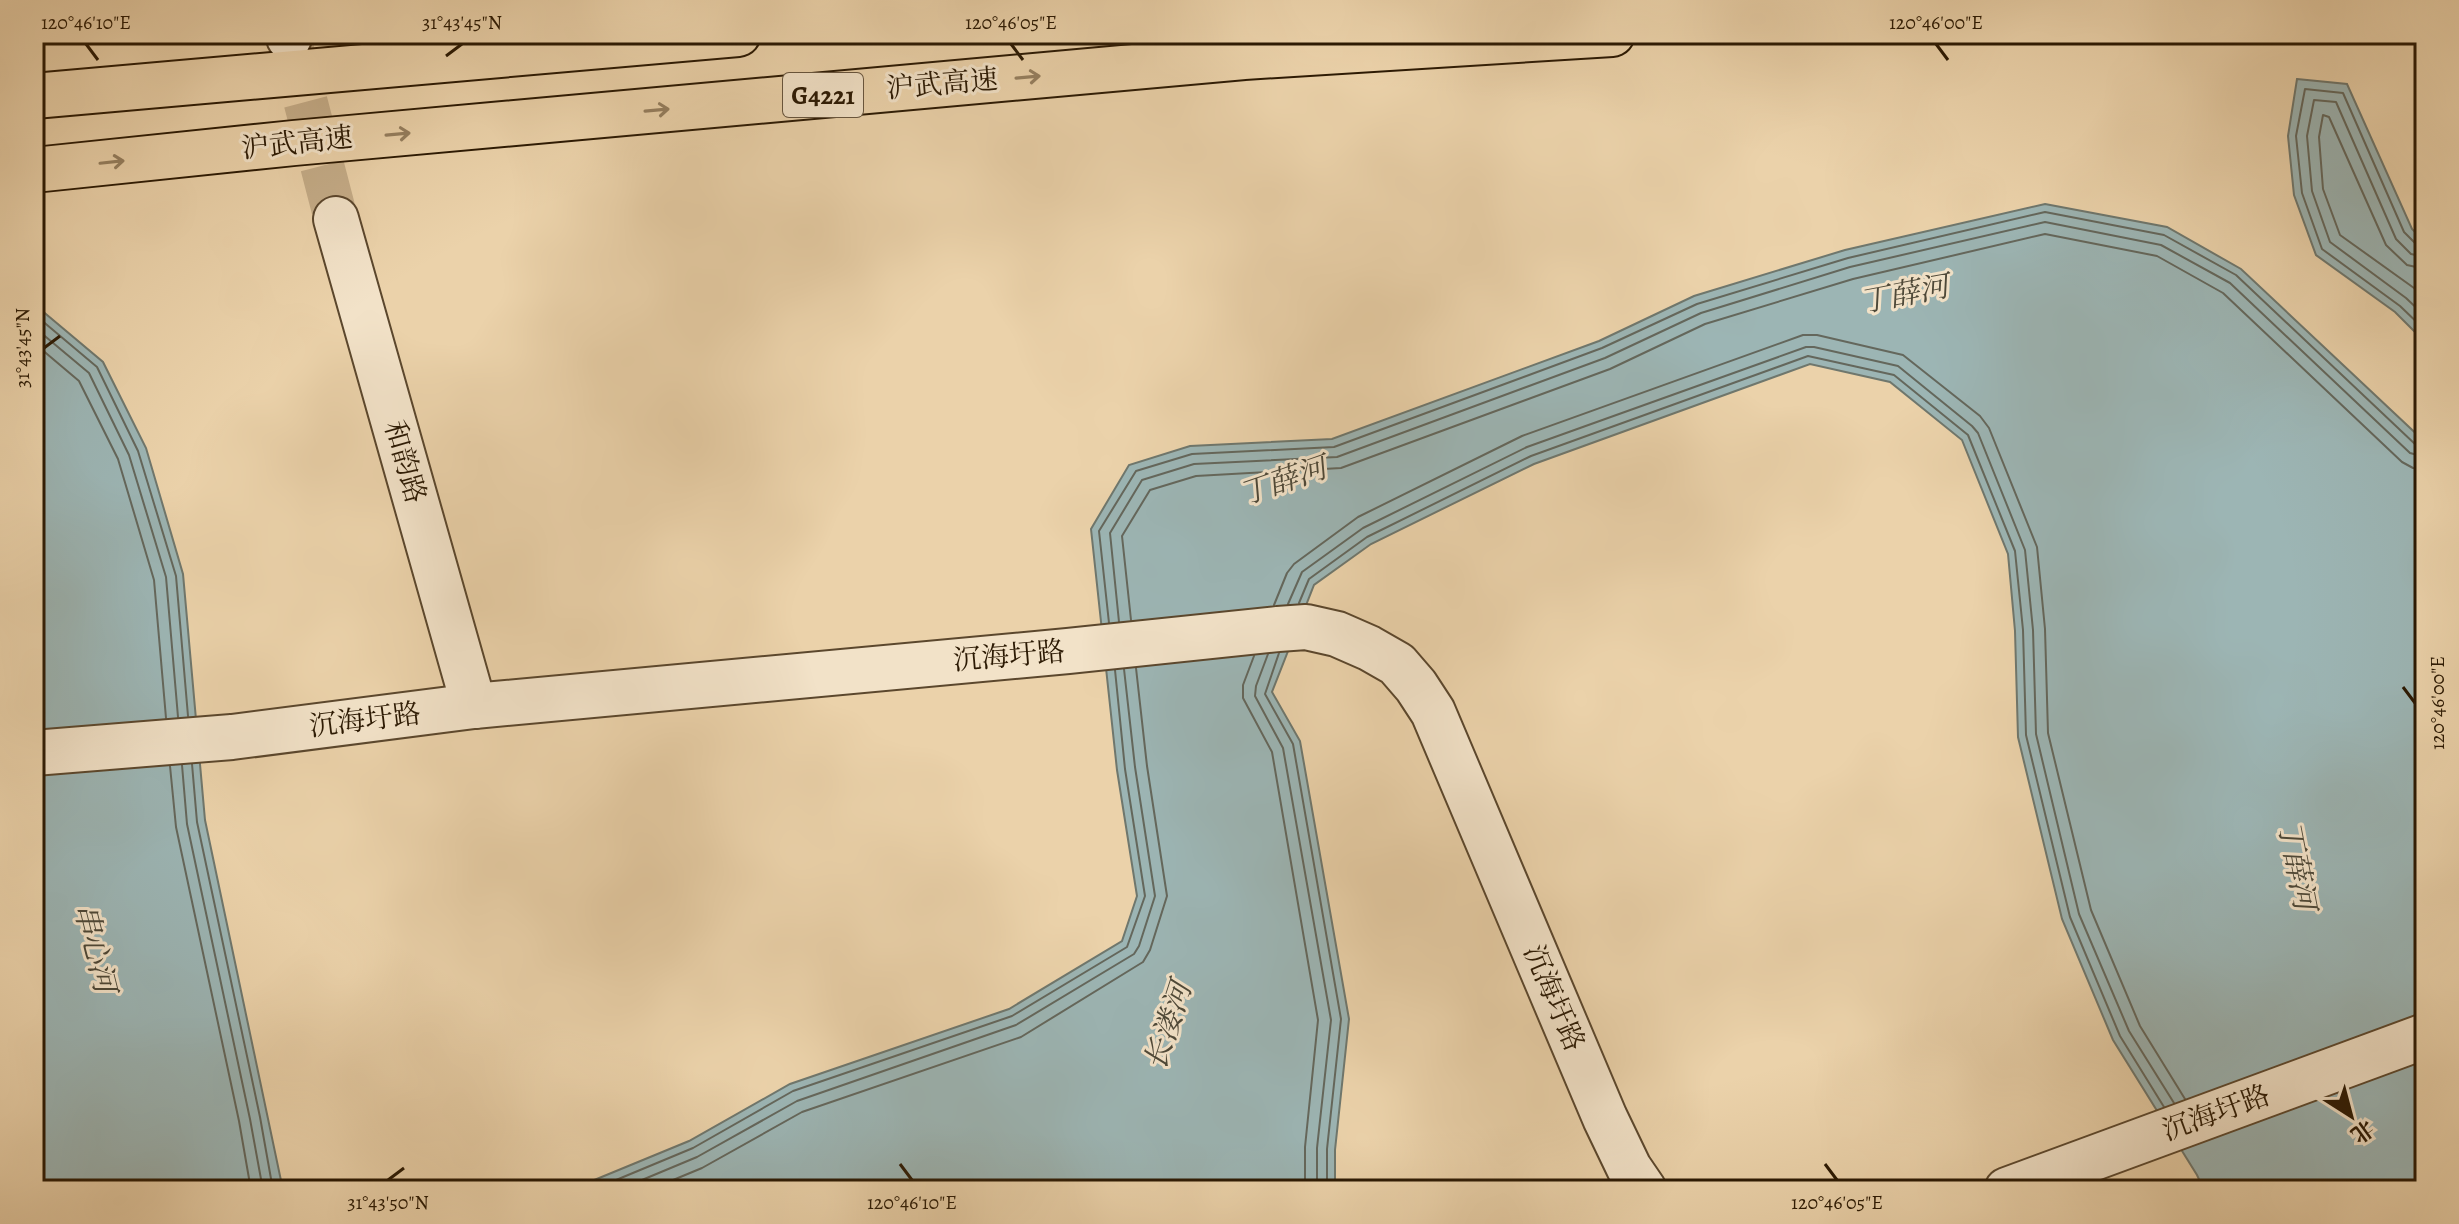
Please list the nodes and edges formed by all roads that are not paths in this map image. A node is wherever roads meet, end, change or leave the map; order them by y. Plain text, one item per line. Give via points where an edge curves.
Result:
1 (403, 34) edge
2 (738, 34) edge
3 (1612, 34) edge
4 (101, 89) junction
5 (34, 96) edge
6 (34, 170) edge
7 (336, 219) tunnel mouth
8 (474, 706) junction
9 (34, 753) edge
10 (2425, 1036) edge
11 (1644, 1190) edge
12 (2007, 1190) edge

1 - 4 highway
2 - 4 highway
6 -> 3 highway, 沪武高速 / G4221 via 1244,57
4 - 5 highway
7 - 8 street, 和韵路
8 - 9 street, 沉海圩路 via 232,737
8 - 11 street, 沉海圩路 via 1278,629 1306,627 1337,634 1397,664 1433,712 1605,1118
10 - 12 street, 沉海圩路

